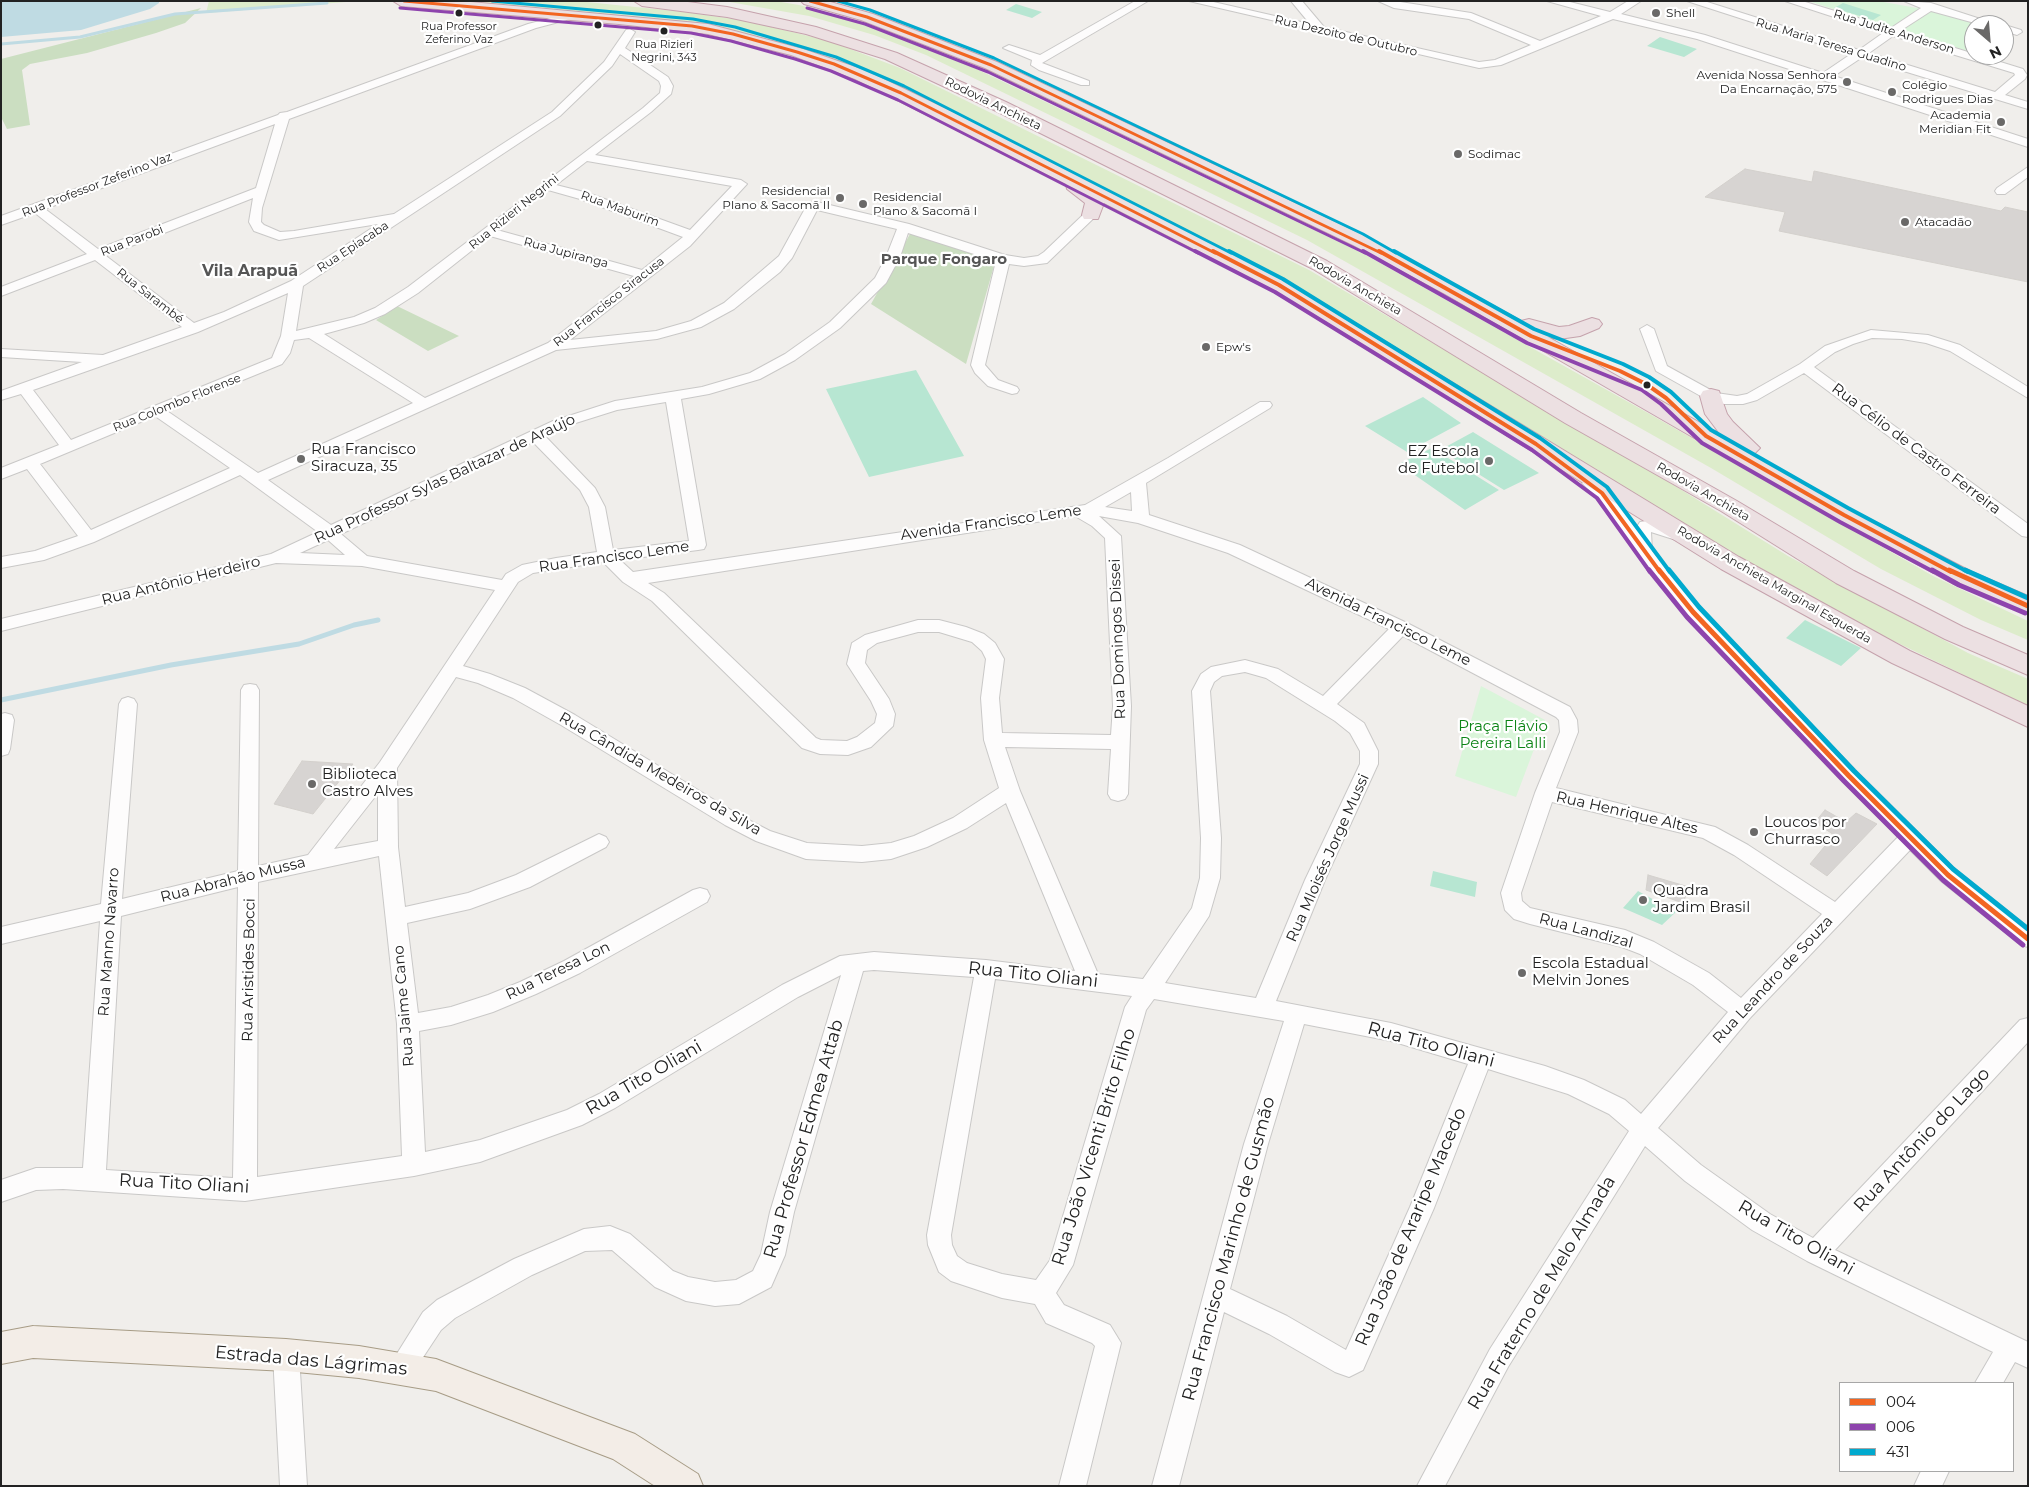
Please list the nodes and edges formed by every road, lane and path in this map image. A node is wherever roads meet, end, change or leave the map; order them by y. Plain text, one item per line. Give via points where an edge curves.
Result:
1 (400, 1) edge
2 (642, 1) edge
3 (695, 1) edge
4 (809, 1) edge
5 (1142, 1) edge
6 (1194, 1) edge
7 (1296, 1) edge
8 (1383, 1) edge
9 (1552, 1) edge
10 (1636, 1) edge
11 (1692, 1) edge
12 (1790, 1) edge
13 (1909, 1) edge
14 (1209, 3) edge
15 (1931, 6) junction
16 (548, 14) junction
17 (570, 16) junction
18 (1611, 16) junction
19 (1964, 16) edge
20 (619, 19) junction
21 (672, 25) junction
22 (532, 26) junction
23 (1321, 30) junction
24 (1890, 31) junction
25 (2014, 31) edge
26 (630, 32) junction
27 (2017, 32) dead end
28 (1540, 45) junction
29 (1009, 48) dead end
30 (619, 50) junction
31 (1858, 53) junction
32 (1041, 59) junction
33 (1825, 77) junction
34 (1085, 83) dead end
35 (1997, 96) junction
36 (2028, 106) edge
37 (284, 115) junction
38 (2028, 143) edge
39 (584, 157) junction
40 (1050, 169) junction
41 (2028, 171) edge
42 (546, 186) junction
43 (262, 190) junction
44 (2001, 191) dead end
45 (36, 208) junction
46 (401, 216) junction
47 (1091, 216) junction
48 (1145, 217) junction
49 (1, 221) edge
50 (904, 227) junction
51 (488, 232) junction
52 (693, 236) junction
53 (97, 254) junction
54 (1003, 259) junction
55 (644, 275) junction
56 (296, 284) junction
57 (1, 292) edge
58 (1495, 315) junction
59 (1592, 324) dead end
60 (193, 329) junction
61 (1647, 329) dead end
62 (312, 334) junction
63 (288, 336) junction
64 (553, 346) junction
65 (1, 353) edge
66 (109, 359) junction
67 (1805, 367) junction
68 (24, 388) junction
69 (1012, 390) dead end
70 (2028, 394) edge
71 (1, 396) edge
72 (673, 396) junction
73 (1711, 396) junction
74 (425, 404) junction
75 (1265, 404) dead end
76 (157, 411) junction
77 (535, 435) junction
78 (1536, 444) junction
79 (68, 447) junction
80 (30, 462) junction
81 (240, 469) junction
82 (1, 474) edge
83 (258, 479) junction
84 (1138, 481) junction
85 (1082, 510) junction
86 (1844, 515) junction
87 (1149, 521) junction
88 (329, 532) junction
89 (2028, 532) edge
90 (1113, 536) junction
91 (88, 538) junction
92 (1644, 552) junction
93 (606, 556) junction
94 (276, 558) junction
95 (362, 562) junction
96 (1, 563) edge
97 (1730, 563) junction
98 (629, 578) junction
99 (506, 586) junction
100 (2028, 606) edge
101 (1, 625) edge
102 (1401, 627) junction
103 (2028, 650) edge
104 (2028, 666) edge
105 (451, 669) junction
106 (250, 690) dead end
107 (128, 704) dead end
108 (1325, 705) junction
109 (2028, 718) edge
110 (5, 720) dead end
111 (994, 740) junction
112 (1120, 742) junction
113 (1, 749) edge
114 (387, 767) junction
115 (1010, 791) junction
116 (1545, 793) junction
117 (1118, 794) dead end
118 (1910, 837) junction
119 (599, 842) dead end
120 (388, 847) junction
121 (314, 861) junction
122 (250, 876) junction
123 (700, 896) dead end
124 (111, 910) junction
125 (1836, 913) junction
126 (1530, 916) joint
127 (396, 917) junction
128 (1, 936) edge
129 (2028, 939) edge
130 (855, 962) junction
131 (986, 969) junction
132 (1090, 981) junction
133 (1148, 988) junction
134 (1263, 1007) junction
135 (1742, 1011) junction
136 (1297, 1013) junction
137 (408, 1024) junction
138 (2028, 1027) edge
139 (1481, 1058) junction
140 (1643, 1129) junction
141 (414, 1165) junction
142 (94, 1180) junction
143 (246, 1190) junction
144 (1, 1191) edge
145 (1816, 1253) junction
146 (1042, 1293) junction
147 (1215, 1295) junction
148 (1, 1348) edge
149 (2019, 1351) edge
150 (286, 1355) junction
151 (401, 1368) junction
152 (1989, 1382) edge
153 (1935, 1472) edge
154 (294, 1486) edge
155 (686, 1486) edge
156 (1072, 1486) edge
157 (1165, 1486) edge
158 (1430, 1486) edge
159 (1927, 1486) edge

1 - 16 highway, Rodovia Anchieta Marginal Esquerda
2 - 104 highway, Rodovia Anchieta via 728,12 810,30 891,56 1000,106 1320,265 1845,577 1954,633
3 - 103 highway, Rodovia Anchieta via 790,18 867,40 921,60 1036,114 1327,256 1860,565 1973,626
4 - 58 highway via 867,16 996,67 1360,241
5 - 32 street
6 - 14 street, Rua Dezoito de Outubro
7 - 23 street
8 - 28 street via 1470,16
9 - 18 street
10 - 18 street
11 - 31 street, Rua Maria Teresa Guadino
12 - 24 street, Rua Judite Anderson
13 - 15 street
14 - 23 street, Rua Dezoito de Outubro
15 - 19 street
15 - 24 street
16 - 17 highway, Rodovia Anchieta Marginal Esquerda
16 - 22 street, Rua Professor Zeferino Vaz
17 - 20 highway, Rodovia Anchieta Marginal Esquerda
17 - 22 street, Rua Professor Zeferino Vaz
18 - 28 street
18 - 33 street via 1701,37
20 - 21 highway, Rodovia Anchieta Marginal Esquerda
20 - 26 highway
21 - 26 highway via 644,27
21 - 40 highway, Rodovia Anchieta Marginal Esquerda via 733,34 834,64 901,93
22 - 37 street, Rua Professor Zeferino Vaz
23 - 28 street, Rua Dezoito de Outubro via 1467,64 1498,63
24 - 31 street
24 - 35 street, Rua Judite Anderson via 2019,72 2019,79
25 - 27 street
26 - 30 street, Rua Epiacaba
29 - 32 street
30 - 39 street, Rua Rizieri Negrini via 664,79 667,86 665,94
30 - 46 street, Rua Epiacaba via 560,110
31 - 33 street
31 - 35 street, Rua Maria Teresa Guadino
32 - 34 street via 1036,63 1043,68
33 - 38 street
35 - 36 street, Rua Maria Teresa Guadino
37 - 43 street
37 - 45 street, Rua Professor Zeferino Vaz
39 - 42 street, Rua Rizieri Negrini
39 - 52 street, Rua Francisco Siracusa via 740,184
40 - 47 highway via 1092,197 1095,204
40 - 48 highway, Rodovia Anchieta Marginal Esquerda
41 - 44 street
42 - 51 street, Rua Rizieri Negrini
42 - 52 street, Rua Maburim via 584,196
43 - 46 street via 254,222 265,232 278,236 320,232
43 - 53 street, Rua Parobi
45 - 49 street, Rua Professor Zeferino Vaz
45 - 53 street, Rua Sarambé
46 - 56 street, Rua Epiacaba
47 - 48 highway via 1112,210
47 - 54 street via 1049,255 1034,262
48 - 78 highway, Rodovia Anchieta Marginal Esquerda via 1279,285
50 - 54 street
50 - 64 street via 813,205 785,258 775,269 729,306 696,324 657,335
50 - 72 street, Rua Professor Sylas Baltazar de Araújo via 881,280 835,326 755,376
51 - 55 street, Rua Jupiranga
51 - 62 street, Rua Rizieri Negrini via 380,312
52 - 55 street, Rua Francisco Siracusa
53 - 57 street, Rua Parobi
53 - 60 street, Rua Sarambé
54 - 69 street via 978,365 993,383
55 - 64 street, Rua Francisco Siracusa
56 - 60 street, Rua Epiacaba
56 - 63 street, Rua Colombo Florense
58 - 59 highway via 1559,333 1573,332
58 - 86 highway
60 - 66 street, Rua Epiacaba
61 - 73 street via 1661,368
62 - 63 street, Rua Rizieri Negrini
62 - 74 street
63 - 76 street, Rua Colombo Florense via 281,358 272,364
64 - 74 street, Rua Francisco Siracusa
65 - 66 street
66 - 68 street, Rua Epiacaba
67 - 70 street via 1848,340 1871,334 1902,334 1955,348
67 - 73 street via 1752,397 1738,400
67 - 89 street, Rua Célio de Castro Ferreira
68 - 71 street, Rua Epiacaba
68 - 79 street
72 - 77 street, Rua Professor Sylas Baltazar de Araújo via 582,415
72 - 93 street, Rua Francisco Leme via 698,545
73 - 86 highway via 1716,414 1741,442
74 - 83 street, Rua Francisco Siracusa
75 - 84 street
76 - 79 street, Rua Colombo Florense
76 - 81 street
77 - 88 street, Rua Professor Sylas Baltazar de Araújo
77 - 93 street via 587,488 597,508
78 - 92 street via 1602,492
78 - 97 highway, Rodovia Anchieta Marginal Esquerda
79 - 80 street, Rua Colombo Florense
80 - 82 street, Rua Colombo Florense
80 - 91 street
81 - 83 street
81 - 91 street
83 - 88 street
84 - 85 street
84 - 87 street
85 - 87 street, Avenida Francisco Leme
85 - 90 street
85 - 98 street, Avenida Francisco Leme
86 - 100 highway via 1963,578
87 - 90 street
87 - 102 street, Avenida Francisco Leme via 1242,553
88 - 94 street, Rua Professor Sylas Baltazar de Araújo
88 - 95 street
90 - 112 street, Rua Domingos Dissei via 1122,706
91 - 96 street via 38,556
92 - 97 street via 1643,530 1646,526 1654,526
92 - 118 street via 1693,612
93 - 98 street
93 - 99 street, Rua Francisco Leme via 528,569 512,578
94 - 95 street, Rua Antônio Herdeiro
94 - 101 street, Rua Antônio Herdeiro
95 - 99 street
97 - 109 highway, Rodovia Anchieta Marginal Esquerda via 1901,657
98 - 111 street via 658,597 799,734 820,748 848,748 864,742 884,726 886,714 880,699 856,664 858,648 871,639 918,626 939,626 978,638 989,647 995,658 990,698
99 - 105 street, Rua Abrahão Mussa
102 - 108 street
102 - 116 street, Avenida Francisco Leme via 1554,706 1568,720 1569,732
105 - 114 street, Rua Abrahão Mussa
105 - 115 street, Rua Cândida Medeiros da Silva via 519,693 732,820 763,836 806,851 862,854 891,851 920,842 960,823
106 - 122 street, Rua Aristides Bocci
107 - 124 street, Rua Manno Navarro
108 - 133 street, Rua Mloisés Jorge Mussi via 1258,668 1226,668 1212,674 1203,684 1201,701 1211,838 1210,878 1202,910
108 - 134 street, Rua Mloisés Jorge Mussi via 1357,728 1365,740 1370,764 1315,880
110 - 113 street
111 - 112 street, Rua Domingos Dissei
111 - 115 street
112 - 117 street, Rua Domingos Dissei
114 - 120 street, Rua Jaime Cano
114 - 121 street, Rua Abrahão Mussa
115 - 132 street
116 - 125 street, Rua Henrique Altes via 1708,832
116 - 126 street via 1510,896 1515,908
118 - 125 street, Rua Leandro de Souza
118 - 129 street via 1948,875
119 - 127 street via 523,881 470,901
120 - 121 street
120 - 127 street, Rua Jaime Cano
121 - 122 street, Rua Abrahão Mussa
122 - 124 street, Rua Abrahão Mussa
122 - 143 street, Rua Aristides Bocci
123 - 137 street, Rua Teresa Lon via 528,988 451,1016
124 - 128 street, Rua Abrahão Mussa
124 - 142 street, Rua Manno Navarro
125 - 135 street, Rua Leandro de Souza
126 - 135 street, Rua Landizal via 1647,948 1701,979
127 - 137 street, Rua Jaime Cano
130 - 131 street, Rua Tito Oliani
130 - 141 street, Rua Tito Oliani via 825,971 574,1118 480,1151
130 - 151 street, Rua Professor Edmea Attab via 782,1212 773,1255 762,1279 739,1292 715,1294 686,1289 664,1279 610,1236 584,1240 523,1266 446,1309 432,1321
131 - 132 street, Rua Tito Oliani
131 - 146 street via 939,1235 940,1245 948,1264 960,1273 1002,1286
132 - 133 street, Rua Tito Oliani
133 - 134 street, Rua Tito Oliani
133 - 146 street, Rua João Vicenti Brito Filho via 1136,1008 1061,1265
134 - 136 street, Rua Tito Oliani
135 - 140 street, Rua Leandro de Souza
136 - 139 street, Rua Tito Oliani via 1391,1032
136 - 147 street, Rua Francisco Marinho de Gusmão via 1256,1144
137 - 141 street, Rua Jaime Cano
138 - 145 street, Rua Antônio do Lago
139 - 140 street, Rua Tito Oliani via 1576,1087 1617,1107
139 - 147 street, Rua João de Araripe Macedo via 1422,1208 1354,1361 1344,1363 1278,1325
140 - 145 street, Rua Tito Oliani via 1693,1173 1761,1222
140 - 158 street, Rua Fraterno de Melo Almada via 1498,1358
141 - 143 street, Rua Tito Oliani
142 - 143 street, Rua Tito Oliani
142 - 144 street, Rua Tito Oliani via 36,1179
145 - 149 street, Rua Tito Oliani
146 - 156 street via 1055,1314 1101,1334 1108,1344
147 - 157 street, Rua Francisco Marinho de Gusmão
148 - 150 main road, Estrada das Lágrimas via 33,1342
149 - 152 street
150 - 151 main road, Estrada das Lágrimas
150 - 154 street
151 - 155 main road, Estrada das Lágrimas via 436,1374 622,1446
153 - 159 street

